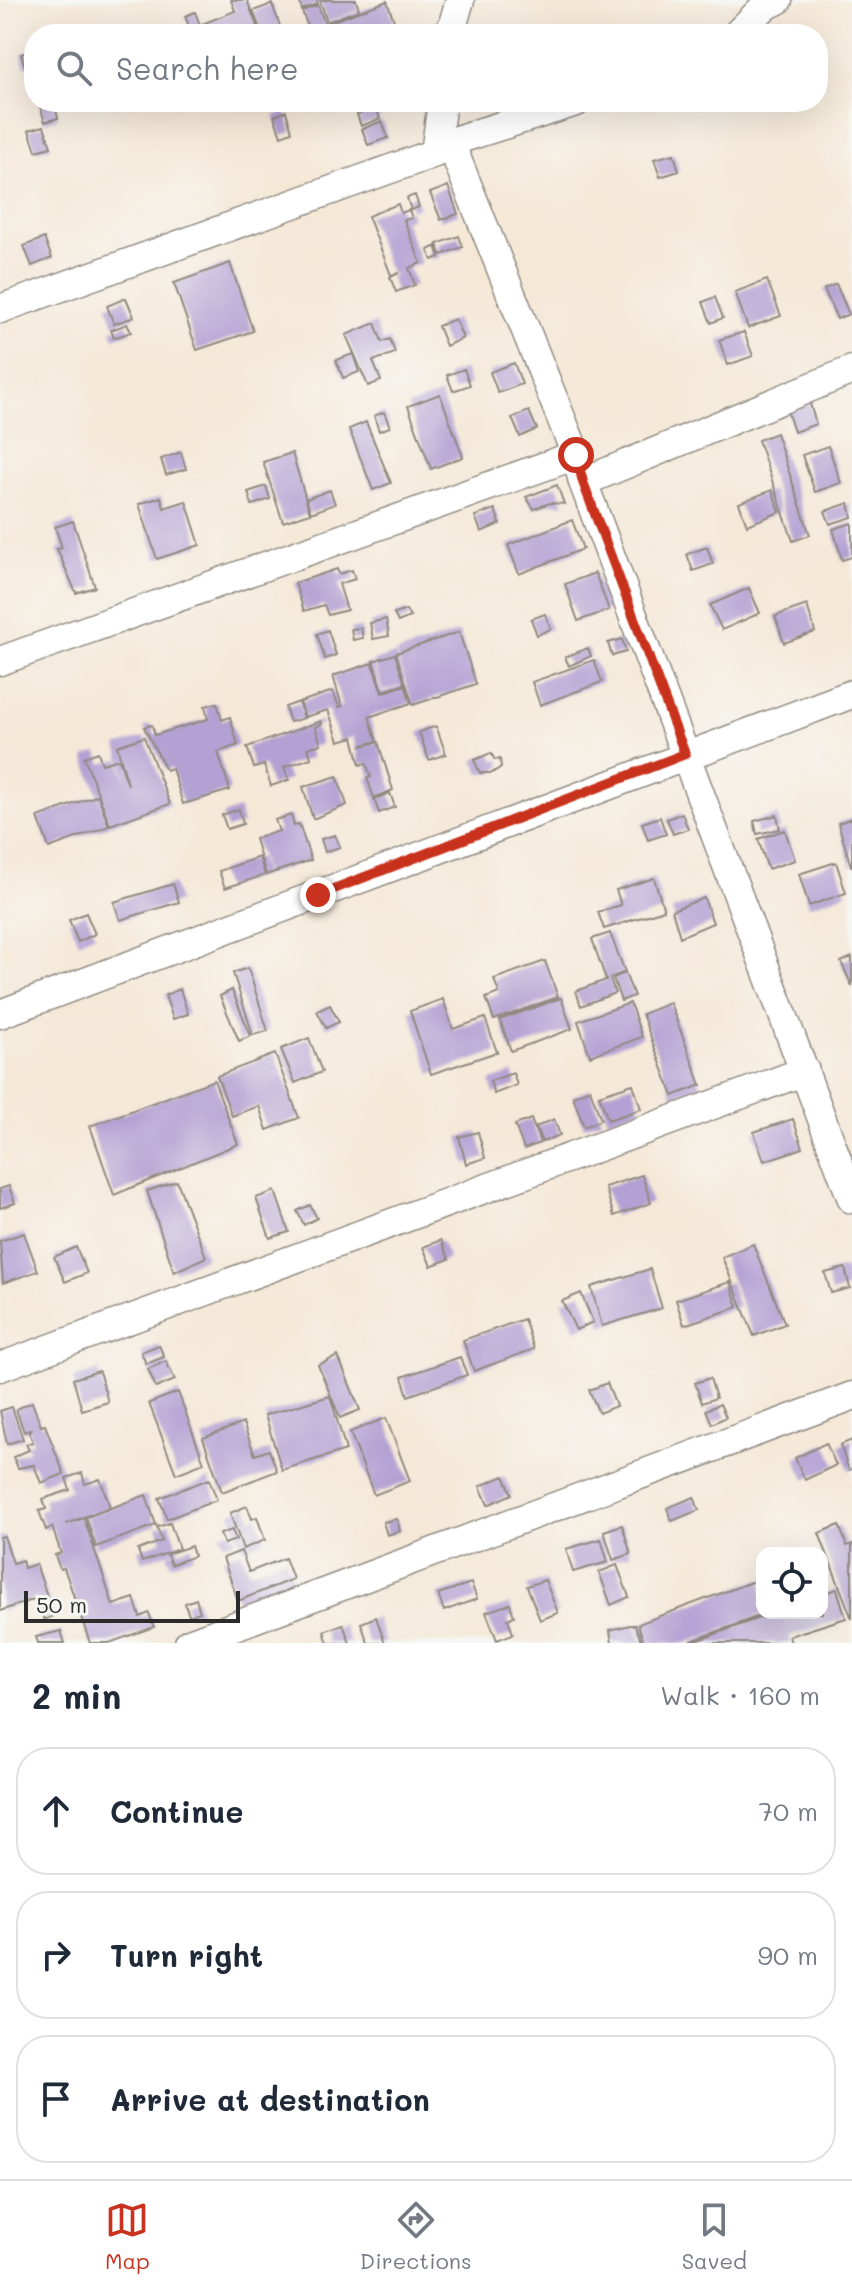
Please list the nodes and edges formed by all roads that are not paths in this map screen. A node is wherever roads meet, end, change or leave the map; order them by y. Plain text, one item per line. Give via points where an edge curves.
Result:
1 (460, 0) edge
2 (778, 0) edge
3 (453, 24) edge
4 (747, 24) edge
5 (442, 112) edge
6 (547, 112) edge
7 (443, 148) junction
8 (0, 309) edge
9 (852, 370) edge
10 (576, 455) junction
11 (583, 482) junction
12 (0, 661) edge
13 (852, 694) edge
14 (685, 754) junction
15 (0, 1014) edge
16 (805, 1071) junction
17 (852, 1199) edge
18 (0, 1367) edge
19 (852, 1396) edge
20 (189, 1643) edge

1 - 3 street
2 - 4 street
5 - 7 street
6 - 7 street
7 - 8 street
7 - 10 street
9 - 11 street
10 - 11 street
10 - 12 street
11 - 14 street
13 - 14 street
14 - 15 street
14 - 16 street
16 - 17 street
16 - 18 street
19 - 20 street

